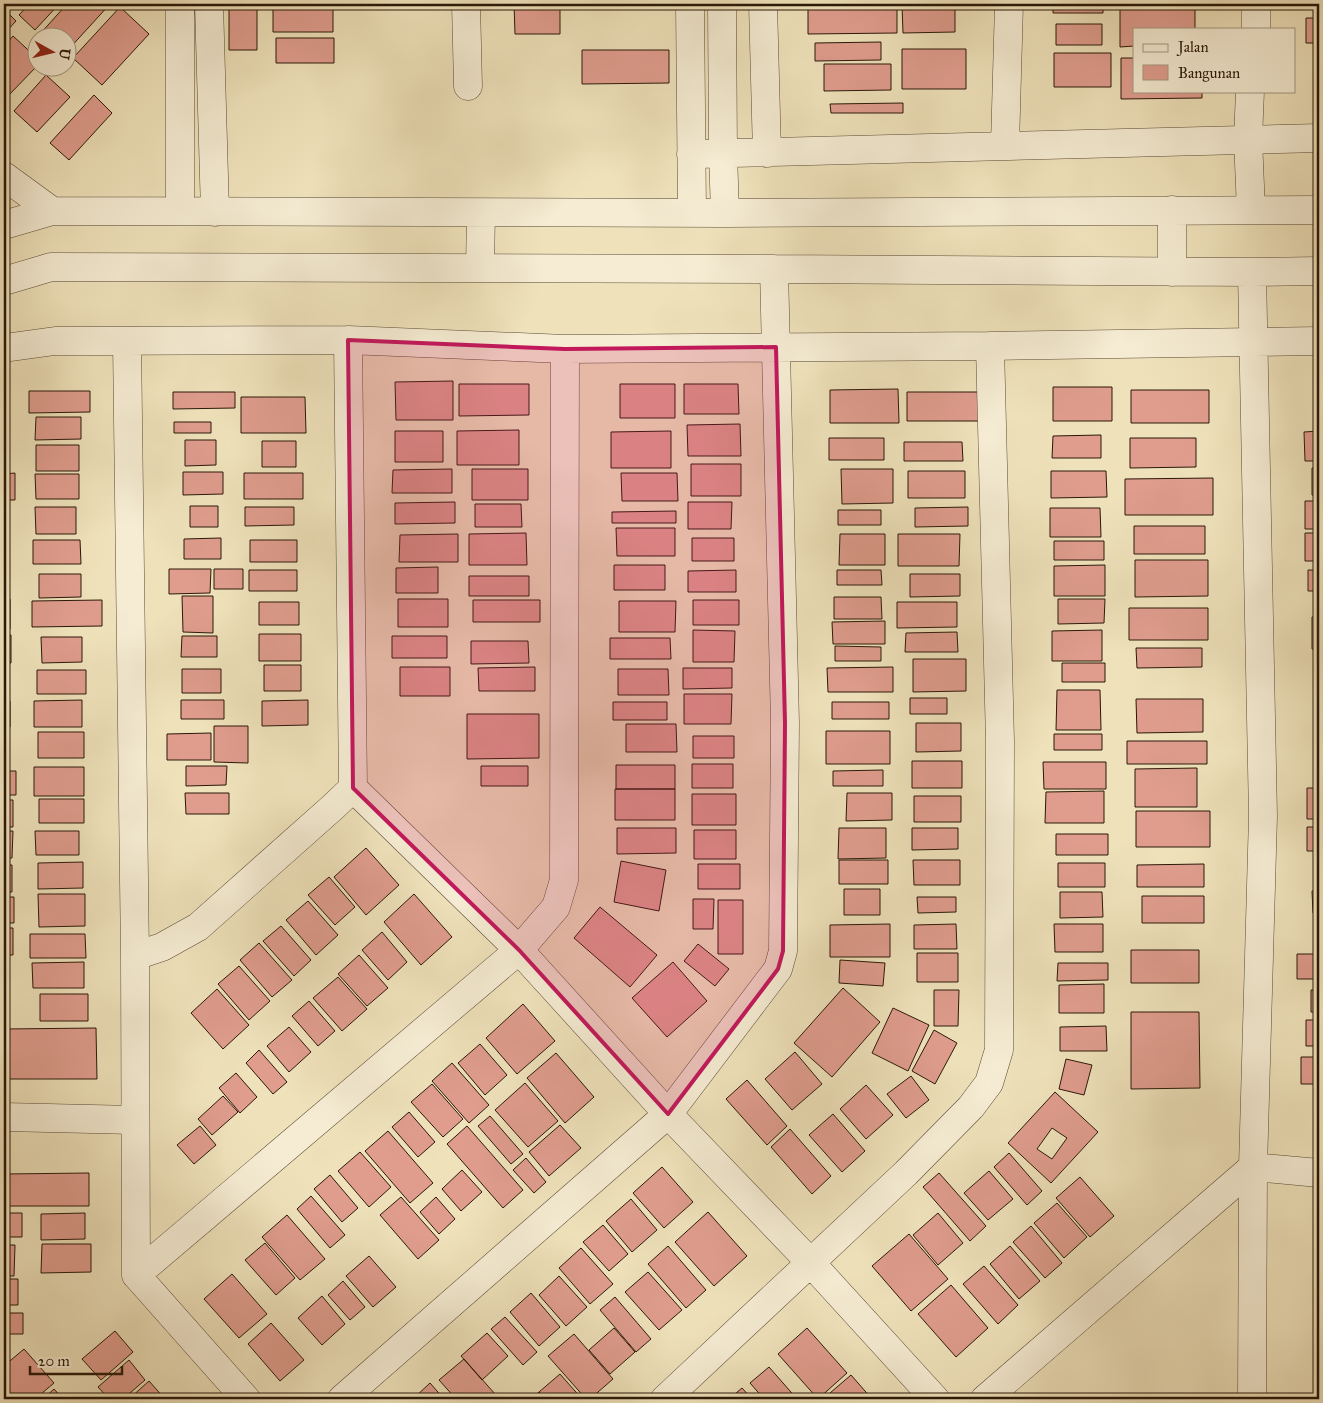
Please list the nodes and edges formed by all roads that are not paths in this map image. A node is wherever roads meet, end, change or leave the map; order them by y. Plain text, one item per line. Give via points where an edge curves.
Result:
1 (180, 4) edge
2 (209, 4) edge
3 (466, 4) edge
4 (690, 4) edge
5 (722, 4) edge
6 (763, 4) edge
7 (1008, 4) edge
8 (1256, 4) edge
9 (1256, 28) edge
10 (468, 86) dead end
11 (1250, 92) edge
12 (1319, 138) edge
13 (1248, 139) junction
14 (1005, 145) junction
15 (723, 153) junction
16 (766, 153) junction
17 (691, 154) junction
18 (4, 176) edge
19 (1172, 210) junction
20 (1251, 210) junction
21 (1319, 210) edge
22 (52, 211) junction
23 (180, 211) junction
24 (215, 212) junction
25 (481, 212) junction
26 (692, 213) junction
27 (725, 213) junction
28 (4, 225) edge
29 (480, 268) junction
30 (774, 269) junction
31 (1319, 270) edge
32 (1172, 272) junction
33 (1252, 272) junction
34 (4, 281) edge
35 (348, 340) junction
36 (1319, 340) edge
37 (127, 341) junction
38 (1254, 342) junction
39 (990, 346) junction
40 (4, 348) edge
41 (776, 348) junction
42 (565, 349) junction
43 (353, 788) junction
44 (519, 950) junction
45 (135, 956) junction
46 (668, 1114) junction
47 (4, 1118) edge
48 (135, 1120) junction
49 (1253, 1167) junction
50 (1319, 1173) edge
51 (810, 1262) junction
52 (136, 1274) junction
53 (246, 1399) edge
54 (342, 1399) edge
55 (664, 1399) edge
56 (935, 1399) edge
57 (985, 1399) edge
58 (1252, 1399) edge

1 - 23 street
2 - 24 street
3 - 10 street
4 - 17 street
5 - 15 street
6 - 16 street
7 - 14 street
8 - 9 street
11 - 13 street
12 - 13 street
13 - 14 street
13 - 20 street
14 - 16 street
15 - 16 street
15 - 17 street
15 - 27 street
17 - 26 street
18 - 22 street
19 - 20 street
19 - 27 street
19 - 32 street
20 - 21 street
22 - 23 street
22 - 28 street
23 - 24 street
24 - 25 street
25 - 26 street
25 - 29 street
26 - 27 street
29 - 30 street
29 - 34 street via 51,267
30 - 32 street
30 - 41 street
31 - 33 street
32 - 33 street
33 - 38 street
35 - 37 street
35 - 42 street
35 - 43 street
36 - 38 street
37 - 40 street via 56,341
37 - 45 street
38 - 39 street
38 - 49 street via 1263,816
39 - 41 street
39 - 51 street via 1000,741 999,1050 989,1083 971,1107
41 - 42 street
41 - 46 street via 785,723 782,951 778,969
42 - 44 street via 564,880 556,907
43 - 44 street
43 - 45 street via 198,927 162,947
44 - 46 street
44 - 52 street
45 - 48 street
46 - 51 street
46 - 54 street
47 - 48 street
48 - 52 street
49 - 50 street
49 - 57 street
49 - 58 street
51 - 55 street
51 - 56 street
52 - 53 street

